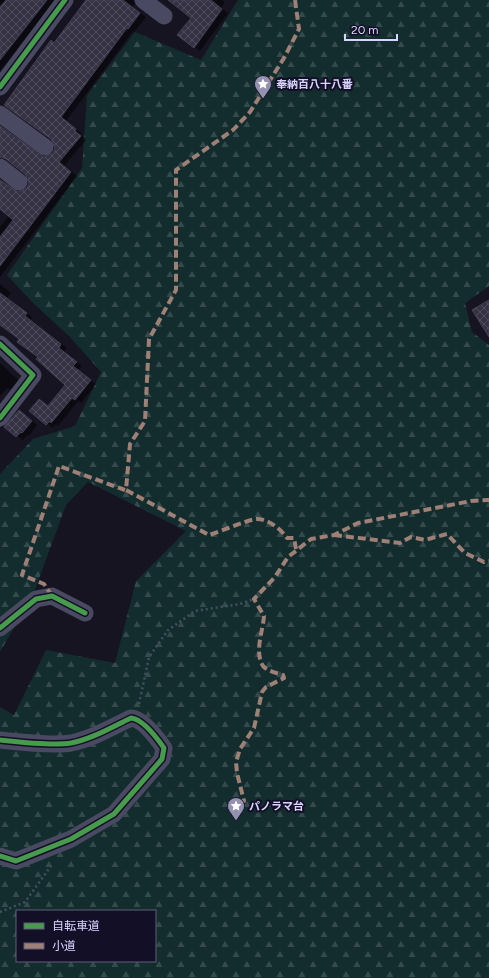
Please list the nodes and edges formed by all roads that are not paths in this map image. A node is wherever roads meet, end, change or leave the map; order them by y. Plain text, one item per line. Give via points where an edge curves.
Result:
1 (65, 0) edge
2 (142, 0) edge
3 (164, 16) dead end
4 (0, 87) edge
5 (0, 114) edge
6 (45, 148) dead end
7 (0, 167) edge
8 (20, 182) dead end
9 (0, 344) edge
10 (0, 418) edge
11 (85, 612) dead end
12 (0, 628) edge
13 (0, 740) edge
14 (0, 856) edge

1 - 4 street
2 - 3 street
5 - 6 street
7 - 8 street
9 - 10 street via 33,375
11 - 12 street via 52,596 36,599
13 - 14 street via 71,743 136,718 164,748 162,759 114,814 71,839 16,861

